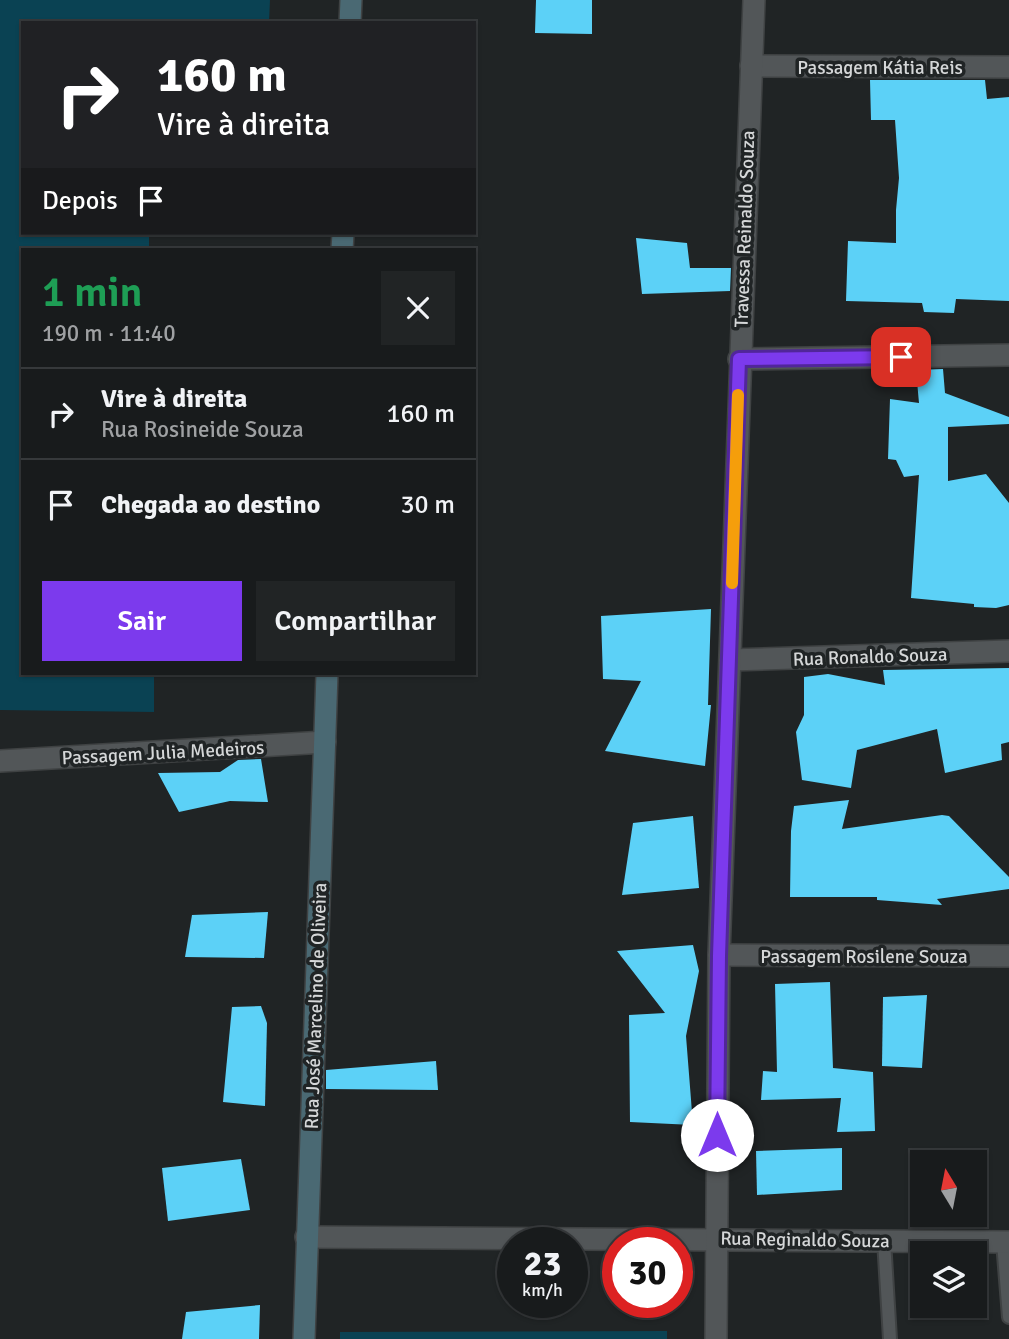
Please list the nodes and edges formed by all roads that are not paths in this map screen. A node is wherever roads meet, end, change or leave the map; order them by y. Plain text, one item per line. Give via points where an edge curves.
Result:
1 (351, 0) edge
2 (754, 0) edge
3 (350, 21) edge
4 (751, 66) junction
5 (1009, 67) edge
6 (1009, 355) edge
7 (739, 359) junction
8 (1009, 651) edge
9 (730, 660) junction
10 (327, 675) edge
11 (325, 742) junction
12 (0, 761) edge
13 (719, 956) junction
14 (1009, 956) edge
15 (306, 1237) junction
16 (716, 1238) junction
17 (884, 1240) junction
18 (1006, 1242) edge
19 (1009, 1317) edge
20 (304, 1339) edge
21 (716, 1339) edge
22 (890, 1339) edge

1 - 3 street
2 - 4 street, Travessa Reinaldo Souza
4 - 5 street, Passagem Kátia Reis
4 - 7 street, Travessa Reinaldo Souza
6 - 7 street
7 - 9 street, Travessa Reinaldo Souza
8 - 9 street, Rua Ronaldo Souza
9 - 13 street, Travessa Reinaldo Souza
10 - 11 street, Rua José Marcelino de Oliveira
11 - 12 street, Passagem Julia Medeiros
11 - 15 street, Rua José Marcelino de Oliveira
13 - 14 street, Passagem Rosilene Souza
13 - 16 street, Travessa Reinaldo Souza
15 - 16 street, Rua Reginaldo Souza
15 - 20 street, Rua José Marcelino de Oliveira
16 - 17 street, Rua Reginaldo Souza
16 - 21 street, Travessa Reinaldo Souza
17 - 18 street, Rua Reginaldo Souza
17 - 22 lane
18 - 19 lane

